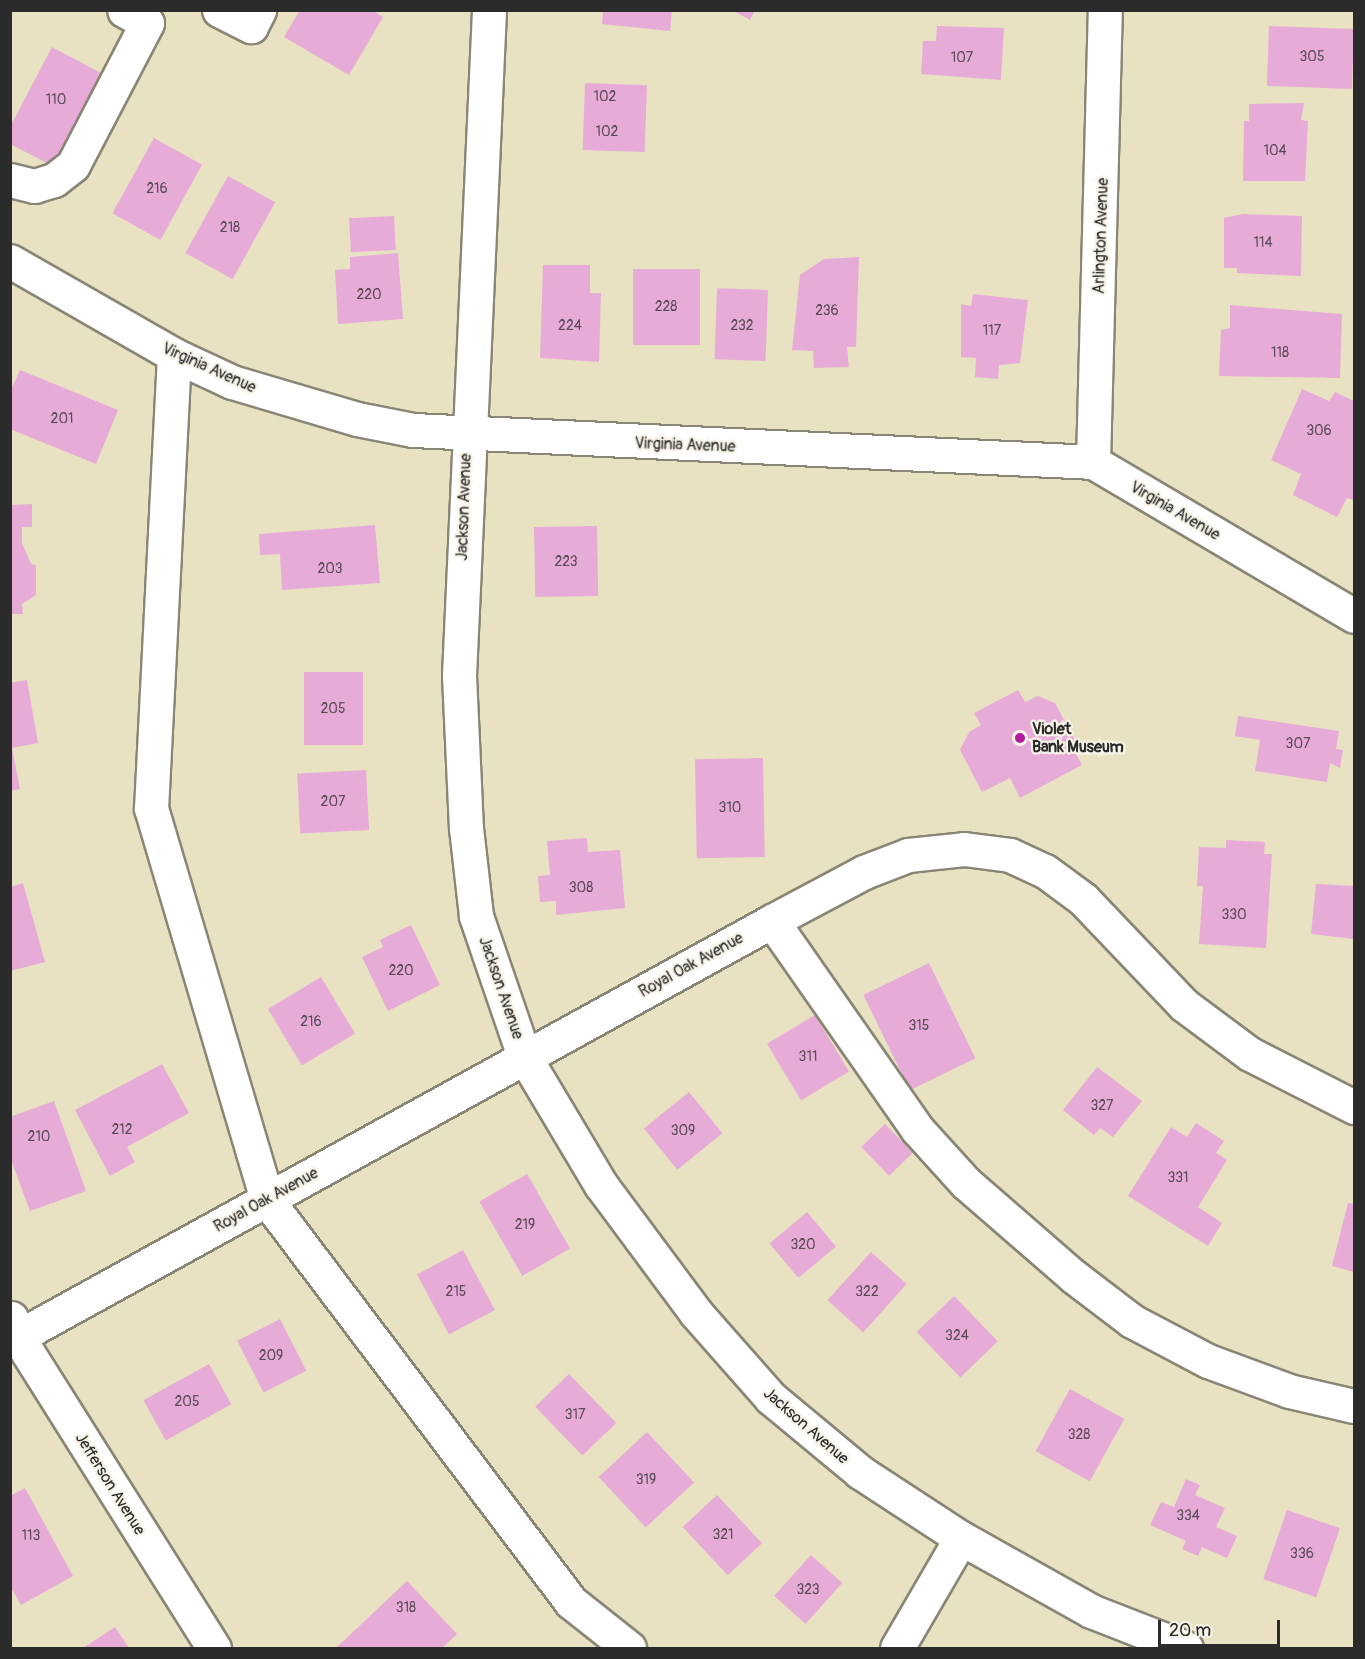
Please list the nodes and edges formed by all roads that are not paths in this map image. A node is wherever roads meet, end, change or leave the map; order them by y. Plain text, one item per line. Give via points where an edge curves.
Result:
1 (219, 10) edge
2 (259, 10) edge
3 (489, 10) edge
4 (1106, 10) edge
5 (142, 15) edge
6 (10, 180) edge
7 (10, 261) edge
8 (174, 355) junction
9 (467, 435) junction
10 (1093, 462) junction
11 (1354, 616) edge
12 (772, 921) junction
13 (524, 1056) junction
14 (1354, 1107) edge
15 (267, 1200) junction
16 (13, 1332) edge
17 (1354, 1407) edge
18 (961, 1538) junction
19 (214, 1648) edge
20 (629, 1648) edge
21 (897, 1648) edge
22 (1186, 1648) edge

1 - 2 street via 251,26
3 - 9 street, Jackson Avenue
4 - 10 street, Arlington Avenue
5 - 6 street via 73,165 54,180 34,186
7 - 8 street, Virginia Avenue
8 - 9 street, Virginia Avenue via 232,382 317,408 413,430
8 - 15 street via 151,808
9 - 10 street, Virginia Avenue
9 - 13 street, Jackson Avenue via 459,675 466,828 476,916
10 - 11 street, Virginia Avenue
12 - 13 street, Royal Oak Avenue
12 - 14 street, Royal Oak Avenue via 864,872 908,855 964,849 1011,855 1045,871 1083,899 1184,1005 1250,1054
12 - 17 street via 917,1130 966,1183 1073,1276 1132,1321 1208,1361 1289,1391
13 - 15 street, Royal Oak Avenue
13 - 18 street, Jackson Avenue via 601,1185 696,1313 771,1398 860,1472
15 - 16 street, Royal Oak Avenue
15 - 20 street via 571,1602
16 - 19 street, Jefferson Avenue
18 - 21 street
18 - 22 street, Jackson Avenue via 1090,1611

